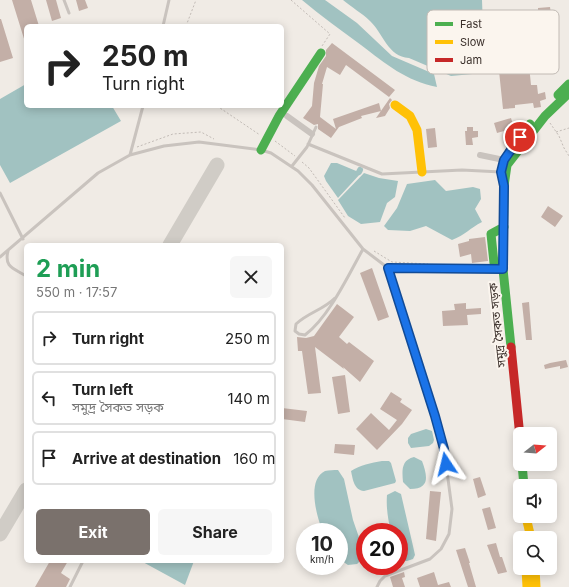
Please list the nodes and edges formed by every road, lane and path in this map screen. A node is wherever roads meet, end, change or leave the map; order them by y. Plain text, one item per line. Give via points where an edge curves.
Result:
1 (64, 0) edge
2 (169, 0) edge
3 (196, 0) edge
4 (291, 0) edge
5 (69, 13) dead end
6 (163, 24) edge
7 (187, 24) edge
8 (321, 50) joint
9 (569, 84) edge
10 (569, 92) edge
11 (395, 105) dead end
12 (142, 108) edge
13 (219, 108) edge
14 (287, 116) dead end
15 (545, 116) junction
16 (316, 127) dead end
17 (569, 128) edge
18 (556, 132) junction
19 (312, 134) junction
20 (264, 138) dead end
21 (273, 140) dead end
22 (217, 141) dead end
23 (308, 144) junction
24 (137, 147) dead end
25 (261, 150) junction
26 (130, 155) junction
27 (480, 155) dead end
28 (569, 156) edge
29 (504, 160) junction
30 (292, 166) junction
31 (422, 172) junction
32 (501, 172) junction
33 (504, 186) junction
34 (0, 193) edge
35 (346, 220) dead end
36 (504, 227) junction
37 (23, 239) junction
38 (362, 249) junction
39 (370, 249) dead end
40 (8, 251) junction
41 (0, 257) edge
42 (429, 264) dead end
43 (503, 267) junction
44 (388, 268) junction
45 (24, 275) edge
46 (335, 298) junction
47 (519, 427) edge
48 (82, 563) edge
49 (526, 575) edge
50 (535, 575) edge
51 (70, 587) edge
52 (377, 587) edge
53 (527, 587) edge
54 (536, 587) edge

1 - 5 lane
2 - 6 lane
3 - 7 path
4 - 8 path via 330,34
8 - 25 main road via 279,116
9 - 29 main road, সমুদ্র সৈকত সড়ক via 542,111
10 - 15 main road, সমুদ্র সৈকত সড়ক
11 - 31 main road via 410,116 417,130
12 - 26 lane
13 - 20 path
14 - 19 street
15 - 18 path
15 - 33 main road, সমুদ্র সৈকত সড়ক via 507,165
16 - 19 lane
17 - 18 path
18 - 28 path
19 - 23 lane
21 - 35 path via 309,168
22 - 24 path via 201,132 173,134
23 - 30 lane
23 - 31 lane via 382,174
25 - 26 lane via 199,142 164,146
25 - 30 lane
26 - 37 lane via 98,173
27 - 29 street
29 - 32 main road, সমুদ্র সৈকত সড়ক
30 - 38 lane via 312,185
31 - 32 lane
32 - 33 main road, সমুদ্র সৈকত সড়ক
33 - 36 main road, সমুদ্র সৈকত সড়ক
34 - 37 lane
36 - 43 main road, সমুদ্র সৈকত সড়ক
36 - 43 main road via 491,234 494,263
37 - 40 lane
38 - 44 lane
38 - 46 lane
39 - 42 path via 392,262
40 - 41 lane
40 - 45 lane via 8,264
43 - 44 lane
43 - 47 main road, সমুদ্র সৈকত সড়ক
44 - 52 lane via 444,449 452,510 449,534 441,548 430,559 385,576
46 - 46 lane via 327,306 301,319 296,324 295,331 304,335 314,328
48 - 51 lane
49 - 53 main road
50 - 54 main road

